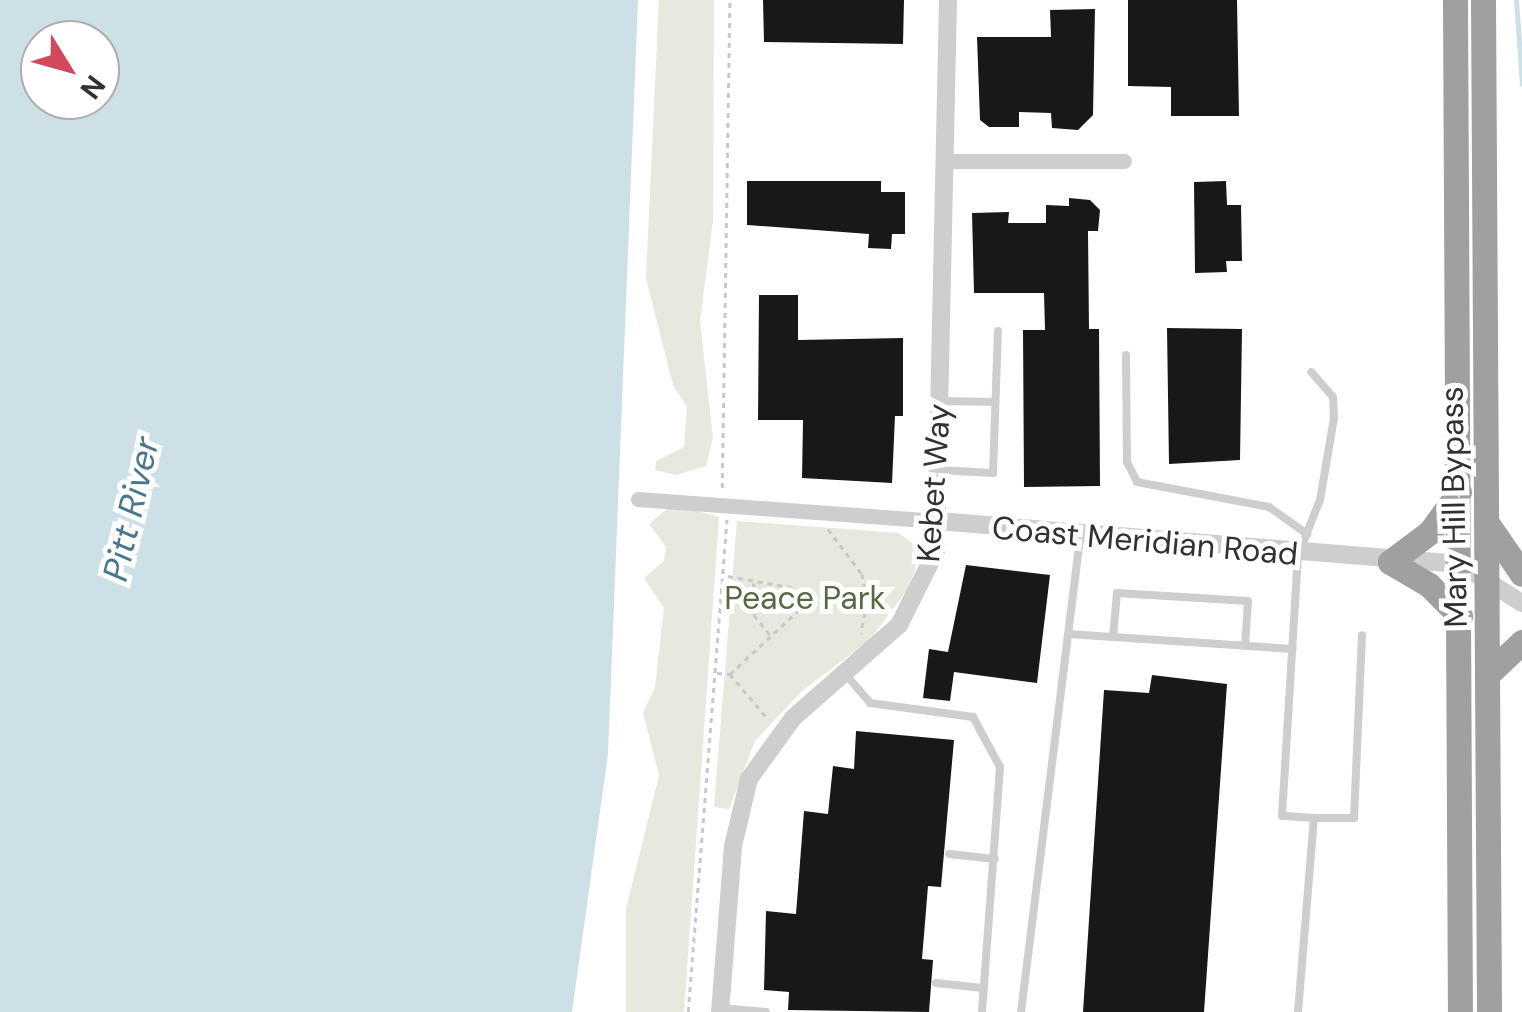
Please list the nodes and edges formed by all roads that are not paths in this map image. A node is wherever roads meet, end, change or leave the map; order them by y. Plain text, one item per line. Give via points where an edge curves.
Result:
1 (948, 0) edge
2 (1455, 0) edge
3 (1483, 0) edge
4 (946, 161) junction
5 (1124, 161) dead end
6 (998, 331) dead end
7 (1126, 355) dead end
8 (1312, 372) dead end
9 (940, 401) junction
10 (995, 402) junction
11 (939, 470) junction
12 (1459, 492) junction
13 (638, 499) dead end
14 (938, 521) junction
15 (1488, 526) junction
16 (1080, 534) junction
17 (1307, 534) junction
18 (1298, 555) junction
19 (1390, 562) junction
20 (1460, 564) junction
21 (1522, 574) edge
22 (1489, 579) junction
23 (1522, 602) edge
24 (1460, 616) junction
25 (1068, 634) junction
26 (1362, 636) dead end
27 (1112, 637) junction
28 (1522, 642) edge
29 (1245, 646) junction
30 (1292, 650) junction
31 (1488, 674) junction
32 (846, 675) junction
33 (1314, 818) junction
34 (949, 854) dead end
35 (995, 859) junction
36 (936, 983) dead end
37 (983, 988) junction
38 (720, 1010) edge
39 (766, 1012) edge
40 (982, 1012) edge
41 (1021, 1012) edge
42 (1298, 1012) edge
43 (1460, 1012) edge
44 (1489, 1012) edge

1 - 4 street, Kebet Way
2 - 12 highway, Mary Hill Bypass
3 - 15 highway, Mary Hill Bypass
4 - 5 street
4 - 9 street, Kebet Way
6 - 10 lane
7 - 17 lane via 1128,462 1137,482 1269,507
8 - 17 lane via 1328,388 1334,418
9 - 10 lane
9 - 11 street, Kebet Way
10 - 11 lane via 993,473
11 - 14 street, Kebet Way
12 - 19 highway via 1430,532
12 - 20 highway, Mary Hill Bypass
13 - 14 street, Coast Meridian Road
14 - 16 street, Coast Meridian Road
14 - 32 street, Kebet Way via 929,576 899,625
15 - 21 highway
15 - 22 highway, Mary Hill Bypass
16 - 18 street, Coast Meridian Road
16 - 25 lane
17 - 18 lane
18 - 19 street, Coast Meridian Road
18 - 30 lane
19 - 20 street, Coast Meridian Road
19 - 24 highway via 1429,585
20 - 22 street, Coast Meridian Road
20 - 24 highway, Mary Hill Bypass
22 - 23 street, Coast Meridian Road
22 - 31 highway, Mary Hill Bypass
24 - 43 highway, Mary Hill Bypass
25 - 27 lane
25 - 41 lane
26 - 33 lane via 1354,818
27 - 29 lane
27 - 29 lane via 1117,593 1248,601
28 - 31 highway
29 - 30 lane
30 - 33 lane via 1282,816
31 - 44 highway, Mary Hill Bypass
32 - 35 lane via 870,703 972,716 1000,767
32 - 38 street, Kebet Way via 780,731 749,779 738,812
33 - 42 lane
34 - 35 lane
35 - 37 lane
36 - 37 lane
37 - 40 lane
38 - 39 lane

